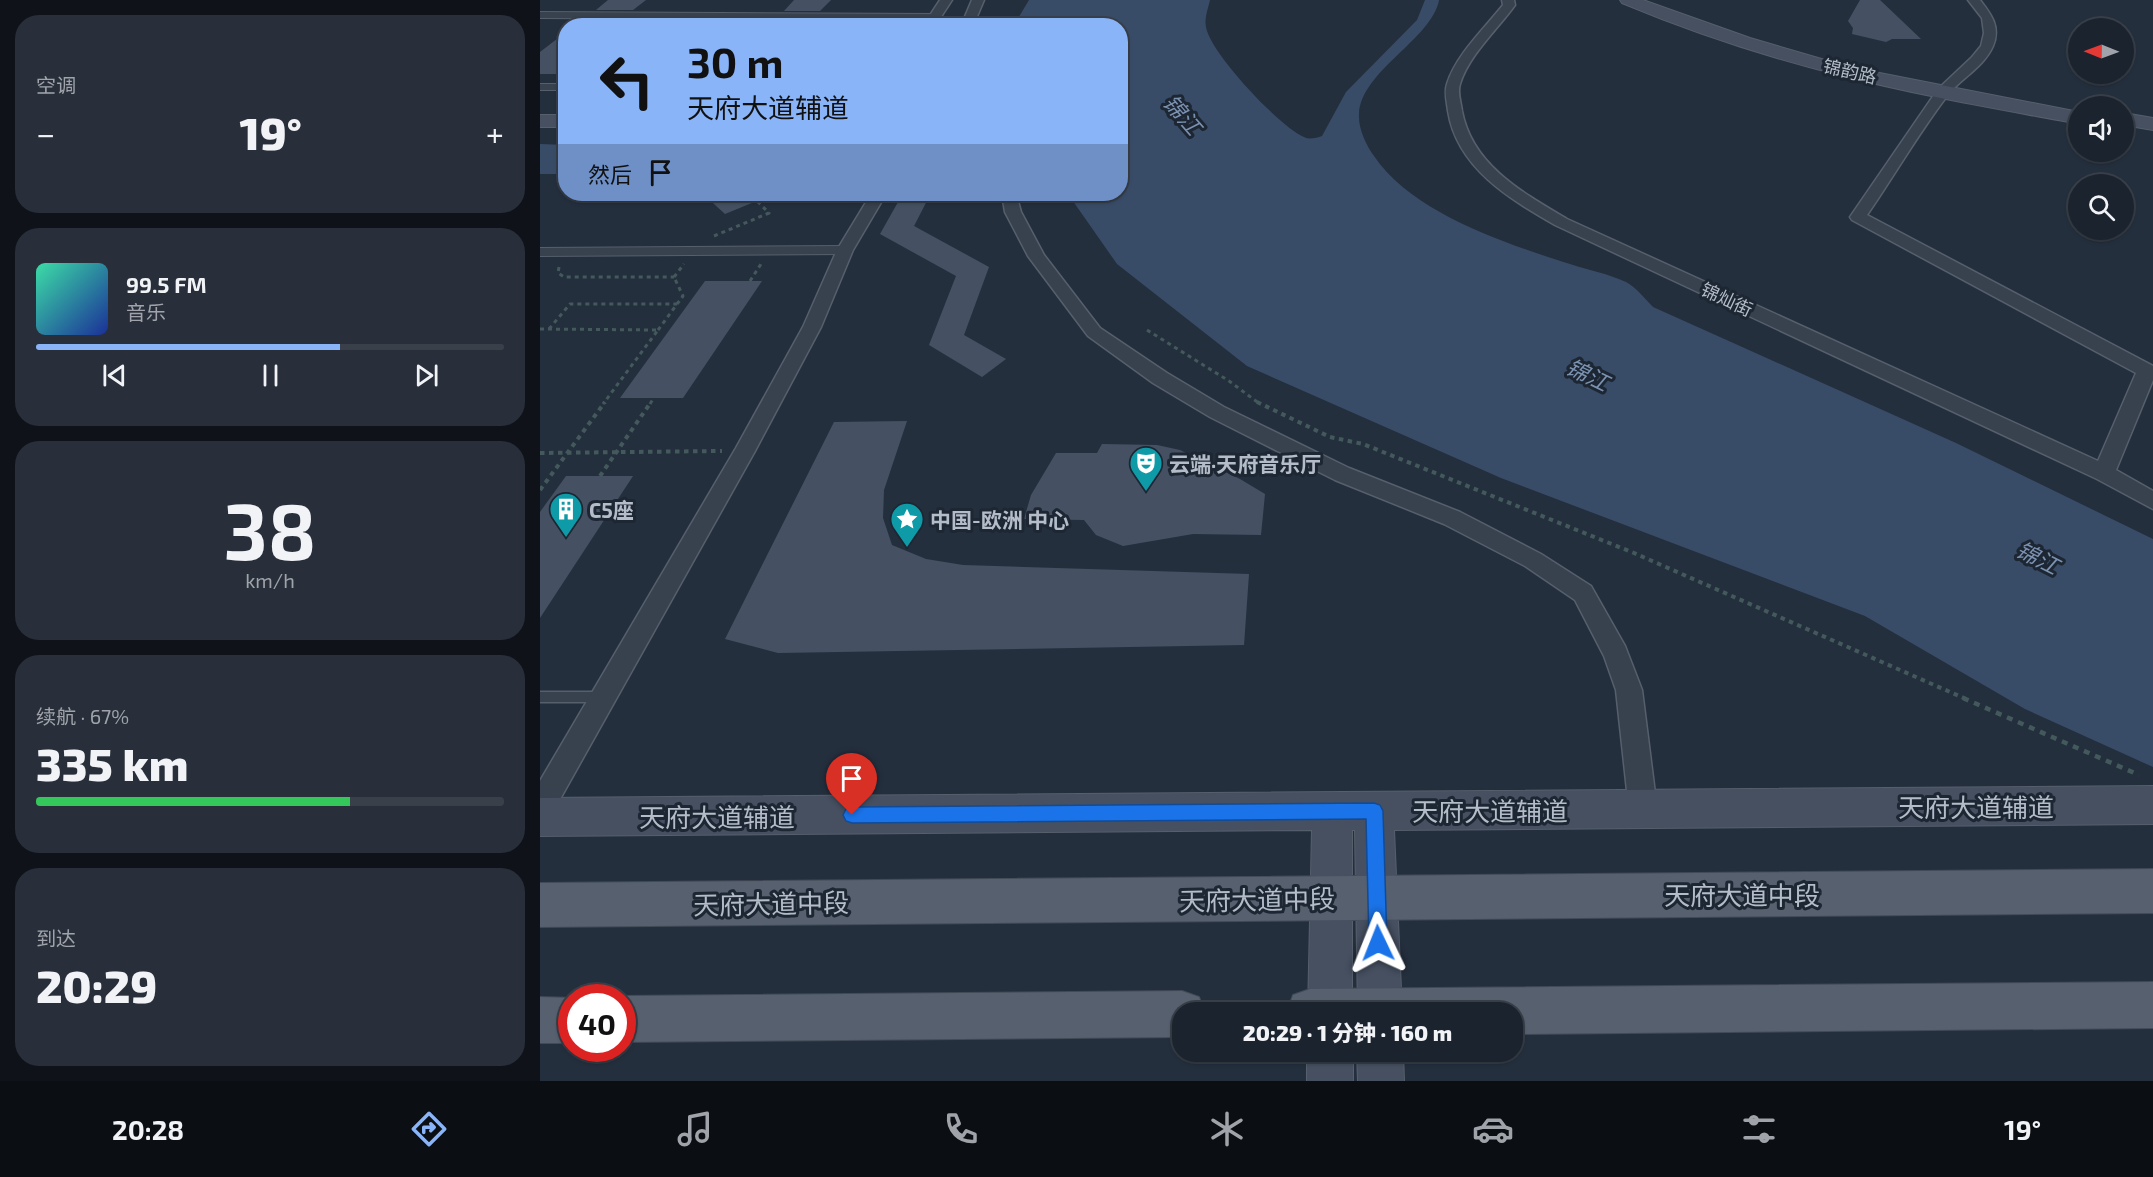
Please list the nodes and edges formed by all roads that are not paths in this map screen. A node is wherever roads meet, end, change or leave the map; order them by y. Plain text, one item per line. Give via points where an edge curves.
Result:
1 (946, 0) edge
2 (978, 0) edge
3 (1508, 0) edge
4 (1628, 0) edge
5 (1648, 0) edge
6 (1974, 0) edge
7 (540, 15) edge
8 (736, 18) edge
9 (934, 18) edge
10 (970, 18) edge
11 (540, 87) edge
12 (558, 87) edge
13 (1947, 88) junction
14 (2068, 108) edge
15 (2068, 116) edge
16 (540, 121) edge
17 (558, 121) edge
18 (2134, 121) edge
19 (2153, 124) edge
20 (2134, 129) edge
21 (2153, 132) edge
22 (874, 201) edge
23 (1011, 201) edge
24 (845, 250) junction
25 (540, 252) edge
26 (2104, 473) junction
27 (2153, 501) edge
28 (540, 697) edge
29 (604, 697) junction
30 (2149, 795) edge
31 (540, 807) edge
32 (1643, 809) junction
33 (1332, 811) junction
34 (1374, 811) junction
35 (540, 817) edge
36 (2153, 891) edge
37 (1377, 897) junction
38 (1332, 898) junction
39 (540, 905) edge
40 (1330, 1002) edge
41 (1380, 1002) edge
42 (2153, 1005) edge
43 (1523, 1011) edge
44 (1172, 1014) edge
45 (636, 1019) edge
46 (540, 1020) edge
47 (558, 1020) edge
48 (1330, 1062) edge
49 (1380, 1062) edge
50 (1330, 1081) edge
51 (1381, 1081) edge

1 - 9 street
2 - 10 street
3 - 26 street, 锦灿街 via 1509,5 1452,85 1460,133 1471,152 1498,181 1561,222
4 - 13 street, 锦韵路 via 1743,43 1817,64
5 - 13 street, 锦韵路 via 1734,31
6 - 13 street via 1988,18 1987,46
7 - 8 lane
11 - 12 lane
13 - 14 street, 锦韵路
13 - 15 street, 锦韵路
13 - 26 street via 1858,217 2147,372
16 - 17 street
18 - 19 street
20 - 21 street
22 - 24 street
23 - 32 street via 1036,256 1094,332 1217,412 1342,474 1452,518 1533,560 1583,593 1616,654 1629,690
24 - 25 lane
24 - 29 street via 812,327 746,451
26 - 27 street, 锦灿街
28 - 29 lane
29 - 31 street
30 - 32 street, 天府大道辅道
32 - 34 street, 天府大道辅道
33 - 34 street, 天府大道辅道
33 - 35 street, 天府大道辅道
33 - 38 street
34 - 37 street
36 - 37 main road, 天府大道中段
37 - 38 main road, 天府大道中段
37 - 41 street
38 - 39 main road, 天府大道中段
38 - 40 street
42 - 43 main road
44 - 45 main road
46 - 47 main road
48 - 50 street
49 - 51 street

